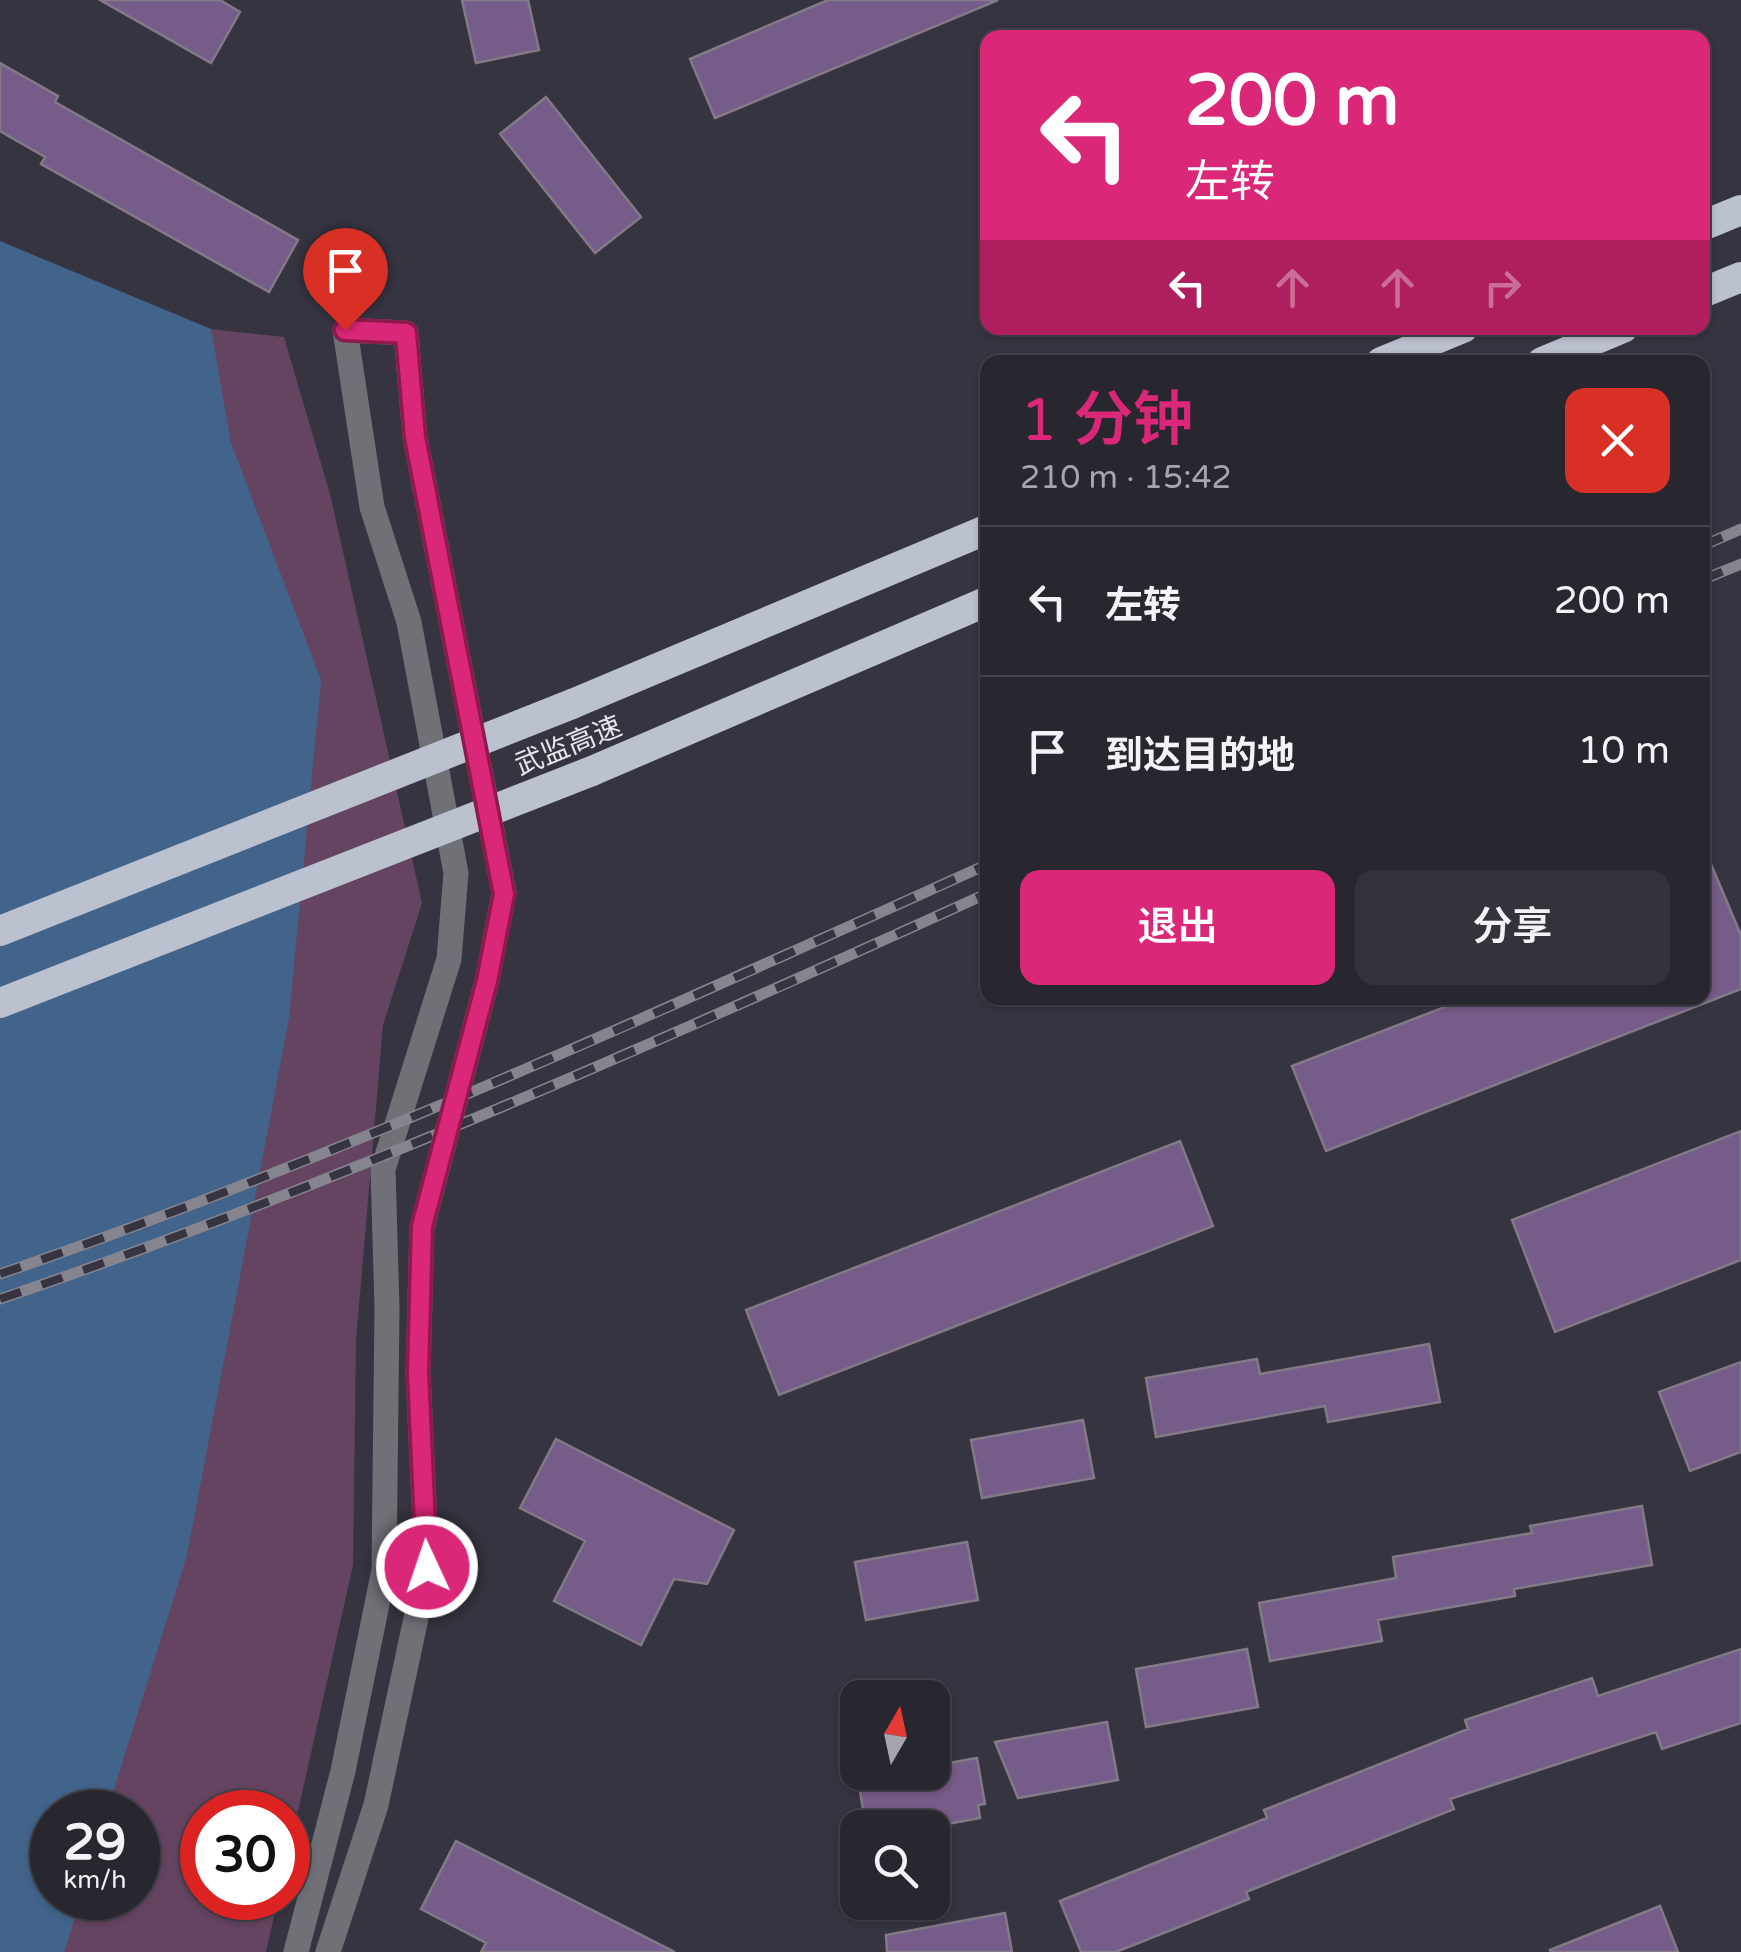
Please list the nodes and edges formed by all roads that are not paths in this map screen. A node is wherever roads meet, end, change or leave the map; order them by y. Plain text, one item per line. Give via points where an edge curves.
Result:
1 (1741, 210) edge
2 (1710, 223) edge
3 (1741, 277) edge
4 (1710, 290) edge
5 (1446, 335) edge
6 (1606, 335) edge
7 (1397, 355) edge
8 (1559, 355) edge
9 (980, 532) edge
10 (980, 604) edge
11 (0, 930) edge
12 (0, 1003) edge
13 (296, 1952) edge
14 (328, 1952) edge

1 - 2 highway
3 - 4 highway
5 - 7 highway
6 - 8 highway
9 - 11 highway, 武监高速, bridge via 572,704
10 - 12 highway, 武监高速, bridge via 592,771
13 - 14 street via 343,1771 384,1570 384,1169 448,959 456,873 409,622 372,507 345,330 406,333 415,437 504,894 422,1226 418,1373 427,1567 376,1806

